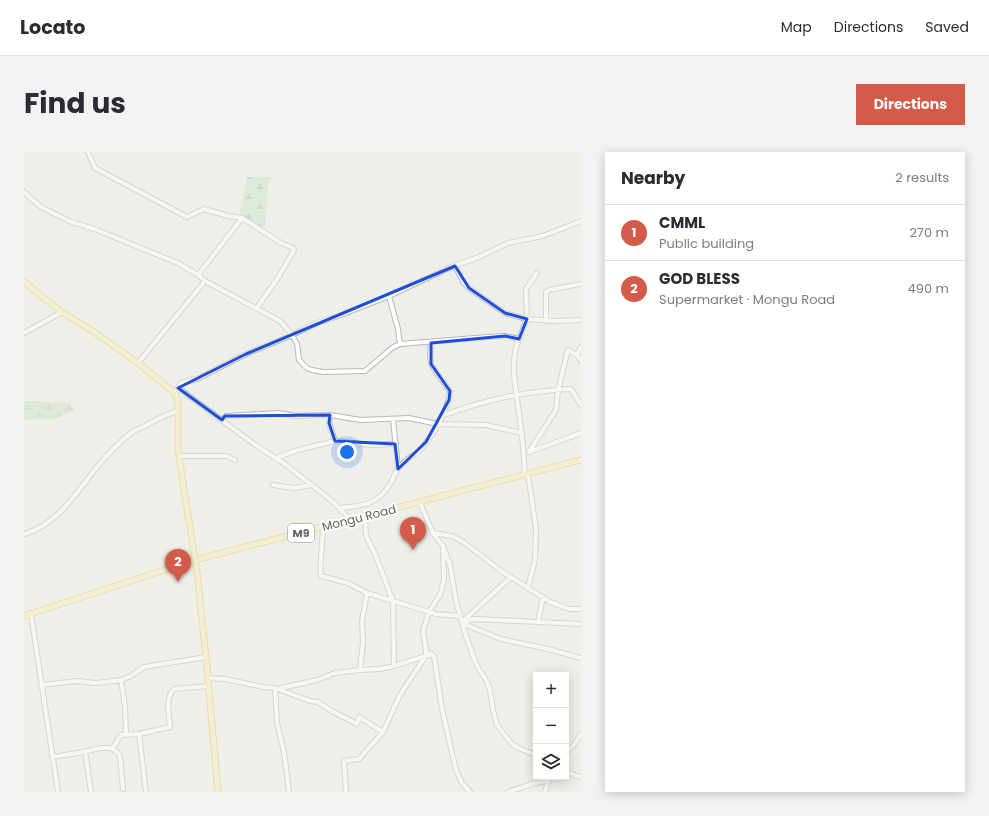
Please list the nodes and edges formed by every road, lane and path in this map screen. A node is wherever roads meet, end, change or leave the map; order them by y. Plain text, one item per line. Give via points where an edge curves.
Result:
1 (88, 152) edge
2 (24, 192) edge
3 (242, 218) junction
4 (581, 221) edge
5 (455, 266) junction
6 (537, 273) dead end
7 (198, 275) junction
8 (205, 281) junction
9 (24, 282) edge
10 (581, 284) edge
11 (389, 296) junction
12 (257, 308) junction
13 (62, 312) junction
14 (527, 319) junction
15 (581, 320) edge
16 (546, 321) junction
17 (24, 333) edge
18 (292, 335) junction
19 (519, 339) junction
20 (431, 343) junction
21 (400, 344) junction
22 (581, 347) edge
23 (577, 356) junction
24 (581, 361) edge
25 (138, 363) junction
26 (176, 390) junction
27 (558, 390) junction
28 (515, 394) junction
29 (581, 404) edge
30 (178, 411) junction
31 (330, 415) junction
32 (442, 416) junction
33 (394, 419) junction
34 (222, 420) junction
35 (438, 424) junction
36 (522, 433) junction
37 (581, 433) edge
38 (335, 442) junction
39 (396, 444) junction
40 (529, 452) junction
41 (179, 456) junction
42 (524, 456) junction
43 (276, 458) junction
44 (235, 460) dead end
45 (581, 460) edge
46 (398, 469) junction
47 (527, 474) junction
48 (312, 484) junction
49 (273, 485) dead end
50 (420, 503) junction
51 (340, 508) junction
52 (365, 517) junction
53 (351, 520) junction
54 (323, 527) junction
55 (433, 533) junction
56 (24, 534) edge
57 (443, 546) junction
58 (195, 560) junction
59 (511, 577) junction
60 (444, 579) junction
61 (454, 583) junction
62 (528, 587) junction
63 (368, 593) junction
64 (543, 597) junction
65 (393, 601) junction
66 (581, 609) edge
67 (429, 612) junction
68 (30, 614) junction
69 (24, 616) edge
70 (460, 616) junction
71 (538, 622) junction
72 (463, 624) junction
73 (581, 624) edge
74 (426, 650) junction
75 (432, 654) junction
76 (206, 657) junction
77 (425, 657) junction
78 (581, 658) edge
79 (394, 666) junction
80 (360, 670) junction
81 (208, 678) junction
82 (121, 680) junction
83 (41, 685) junction
84 (209, 686) junction
85 (276, 688) junction
86 (383, 732) junction
87 (126, 734) junction
88 (139, 734) junction
89 (581, 734) edge
90 (112, 749) junction
91 (569, 750) edge
92 (85, 751) junction
93 (533, 754) edge
94 (52, 757) junction
95 (569, 773) edge
96 (581, 777) edge
97 (545, 780) edge
98 (548, 780) edge
99 (124, 789) dead end
100 (58, 792) edge
101 (91, 792) edge
102 (146, 792) edge
103 (218, 792) edge
104 (289, 792) edge
105 (346, 792) edge
106 (470, 792) edge
107 (508, 792) edge
108 (545, 792) edge

1 - 3 street via 95,168 187,217 204,209
2 - 7 street via 41,207 69,222 97,230 180,264
3 - 7 street
3 - 12 street via 294,250 280,276
4 - 5 street via 543,236 508,243
5 - 11 street
5 - 14 street via 468,288 505,313
6 - 14 street via 526,289
7 - 8 street
8 - 12 street
8 - 25 street
9 - 13 main road
10 - 16 street via 546,292
11 - 18 street
11 - 21 street
12 - 18 street via 280,321
13 - 17 street
13 - 25 main road
14 - 16 street
14 - 19 street
15 - 16 street
18 - 21 street via 297,344 299,360 307,368 323,372 366,371
18 - 26 street via 181,384
19 - 20 street via 499,336
19 - 28 street via 514,369
20 - 21 street
20 - 32 street via 431,364 450,391
22 - 23 street
23 - 24 street
23 - 27 street via 568,350
25 - 26 main road
26 - 30 main road
26 - 34 street
27 - 28 street
27 - 29 street via 571,389
27 - 40 street via 556,410
28 - 32 street
28 - 36 street
30 - 41 main road
30 - 56 street via 165,414 135,430 102,461 59,514 44,525
31 - 33 street via 361,420
31 - 34 street via 296,416 274,413 226,416
31 - 38 street via 329,424
32 - 35 street
33 - 35 street via 409,418
33 - 39 street
34 - 43 street
35 - 36 street via 486,425
35 - 46 street via 416,454 408,458
36 - 42 street
37 - 40 street
38 - 39 street via 370,446
38 - 43 street
39 - 46 street
40 - 42 street
41 - 44 street via 227,456
41 - 58 main road
42 - 47 street
43 - 48 street
45 - 47 main road, Mongu Road / M9
46 - 51 street via 390,484 375,501 363,506
47 - 50 main road, Mongu Road / M9
47 - 62 street via 536,529 535,560
48 - 49 street via 294,488
48 - 51 street
50 - 52 main road, Mongu Road / M9
50 - 55 street
51 - 53 street
52 - 53 main road, Mongu Road / M9
52 - 65 street via 366,536
53 - 54 main road, Mongu Road / M9
54 - 58 main road, Mongu Road / M9
54 - 63 street via 321,576 348,583
55 - 57 street
55 - 59 street via 452,536 465,543
57 - 60 street
57 - 61 street
58 - 68 main road, Mongu Road / M9
58 - 76 main road
59 - 62 street
59 - 72 street
60 - 61 street
60 - 67 street via 441,593
61 - 70 street
62 - 64 street
63 - 65 street
63 - 80 street via 362,621
64 - 66 street via 562,607
64 - 71 street
65 - 67 street
65 - 79 street
67 - 70 street
67 - 74 street via 423,631
68 - 69 main road, Mongu Road / M9
68 - 83 street
70 - 72 street
71 - 72 street via 476,619
71 - 73 street
72 - 78 street via 501,639
72 - 93 street via 476,664 490,690 497,725 512,744
74 - 75 street
74 - 77 street
75 - 77 street
75 - 106 street via 456,770
76 - 81 main road
76 - 82 street via 144,667
77 - 79 street
77 - 86 street via 400,695
79 - 80 street
80 - 85 street via 335,673 317,680
81 - 84 main road
81 - 85 street
82 - 83 street
82 - 87 street
83 - 94 street
84 - 88 street via 174,688 169,697 170,727
84 - 103 main road
85 - 86 street via 318,702 357,724 359,717
85 - 104 street via 277,723
86 - 105 street via 359,759 344,761
87 - 88 street
87 - 90 street via 119,736
88 - 102 street
89 - 91 street
90 - 92 street via 96,748
90 - 99 street via 119,752
92 - 94 street
92 - 101 street
94 - 100 street
95 - 96 street
97 - 107 street
98 - 108 street

